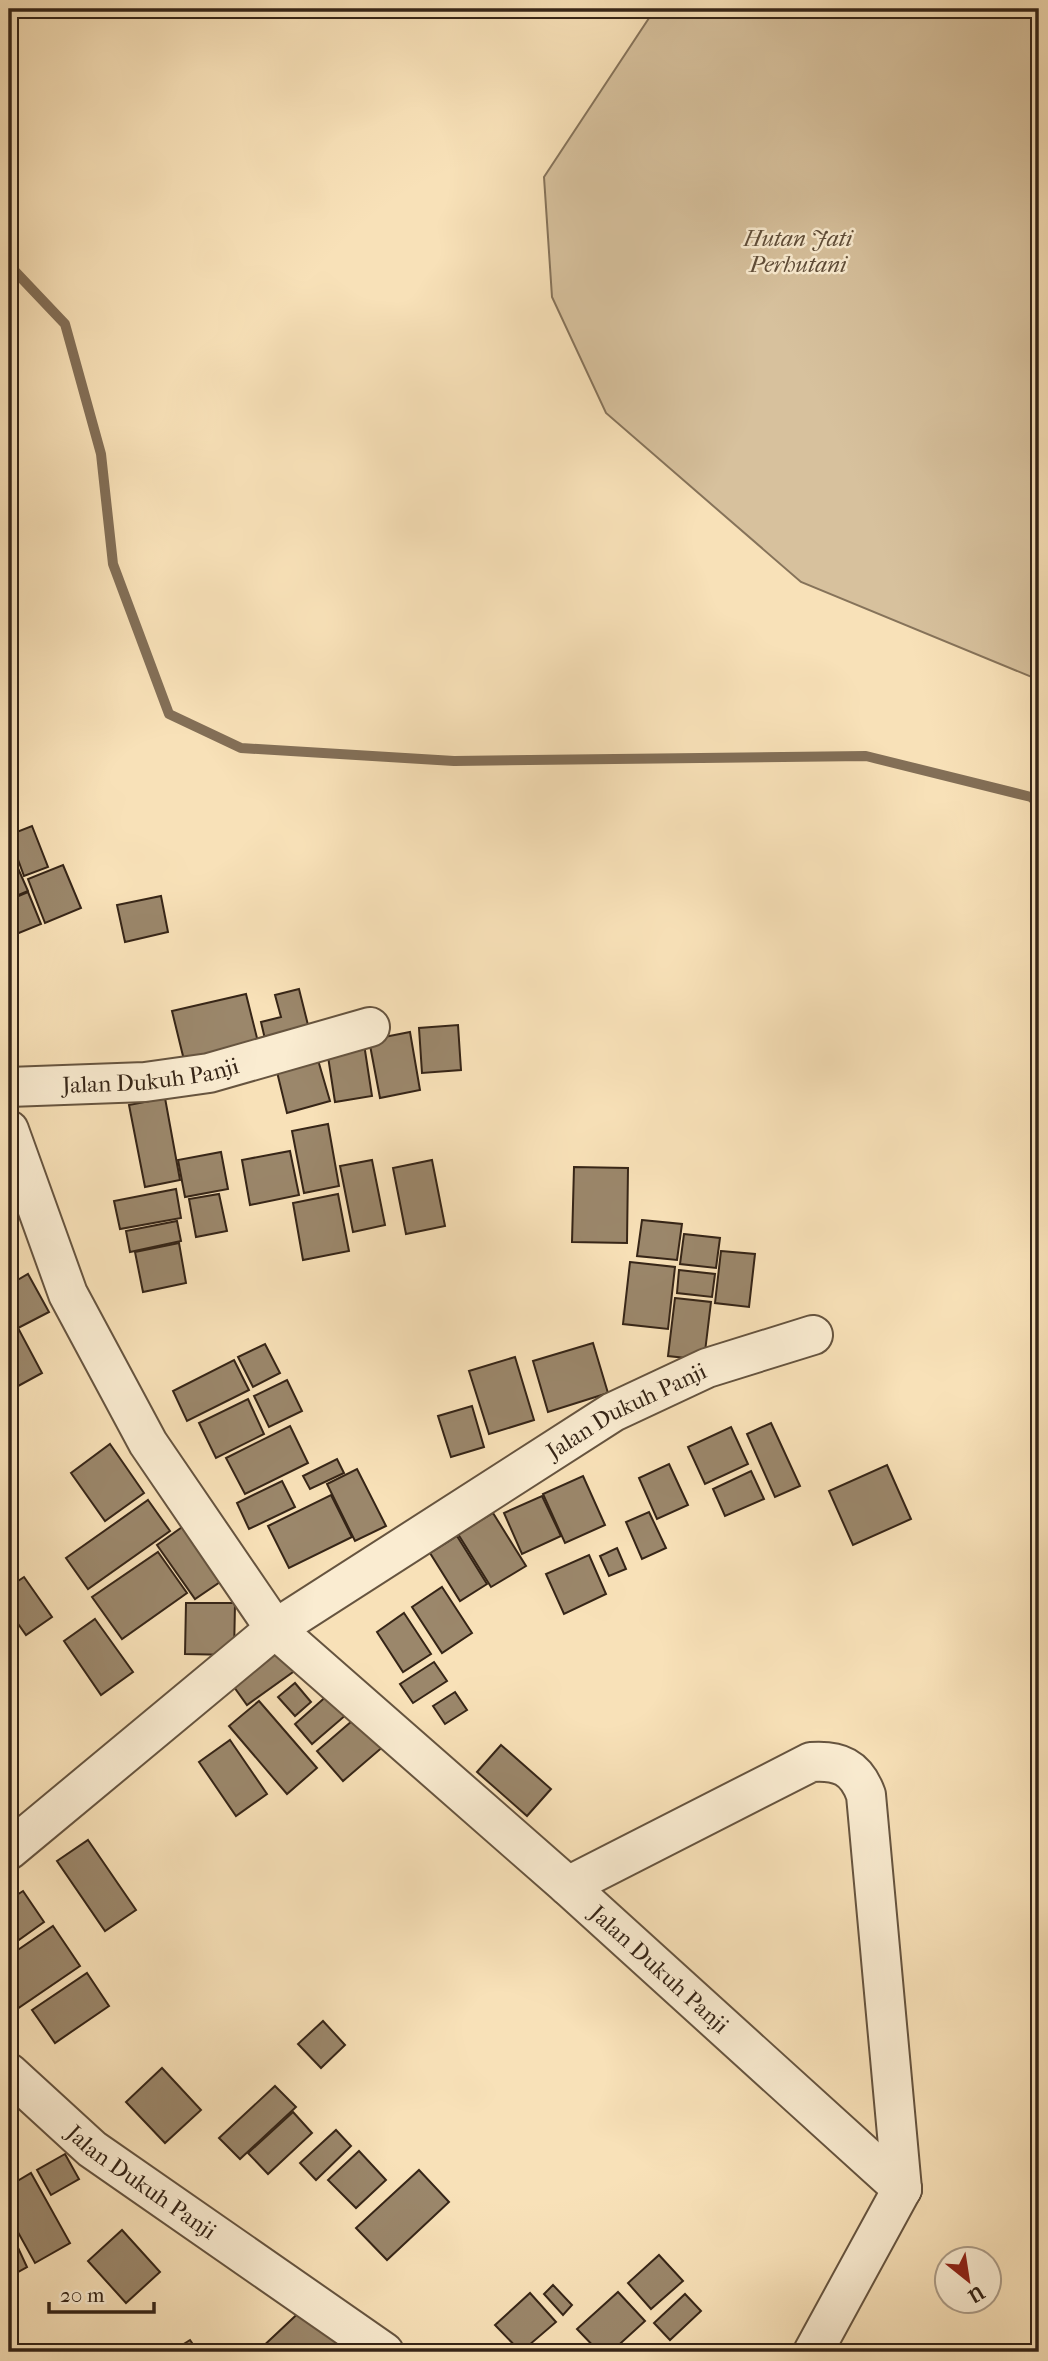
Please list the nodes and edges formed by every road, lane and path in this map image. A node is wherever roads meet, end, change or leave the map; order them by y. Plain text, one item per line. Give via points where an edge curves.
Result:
1 (370, 1027) dead end
2 (9, 1087) edge
3 (11, 1149) edge
4 (813, 1335) dead end
5 (275, 1629) junction
6 (9, 1850) edge
7 (568, 1886) junction
8 (9, 2073) edge
9 (902, 2189) junction
10 (384, 2352) edge
11 (813, 2352) edge

1 - 2 street, Jalan Dukuh Panji via 209,1073 145,1082
3 - 5 street, Jalan Dukuh Panji via 68,1294 142,1431
4 - 5 street, Jalan Dukuh Panji via 707,1368 613,1412
5 - 6 street, Jalan Dukuh Panji
5 - 7 street, Jalan Dukuh Panji
7 - 9 street, Jalan Dukuh Panji
7 - 9 street via 811,1762 832,1760 851,1769 866,1795
8 - 10 street, Jalan Dukuh Panji via 92,2149
9 - 11 street

